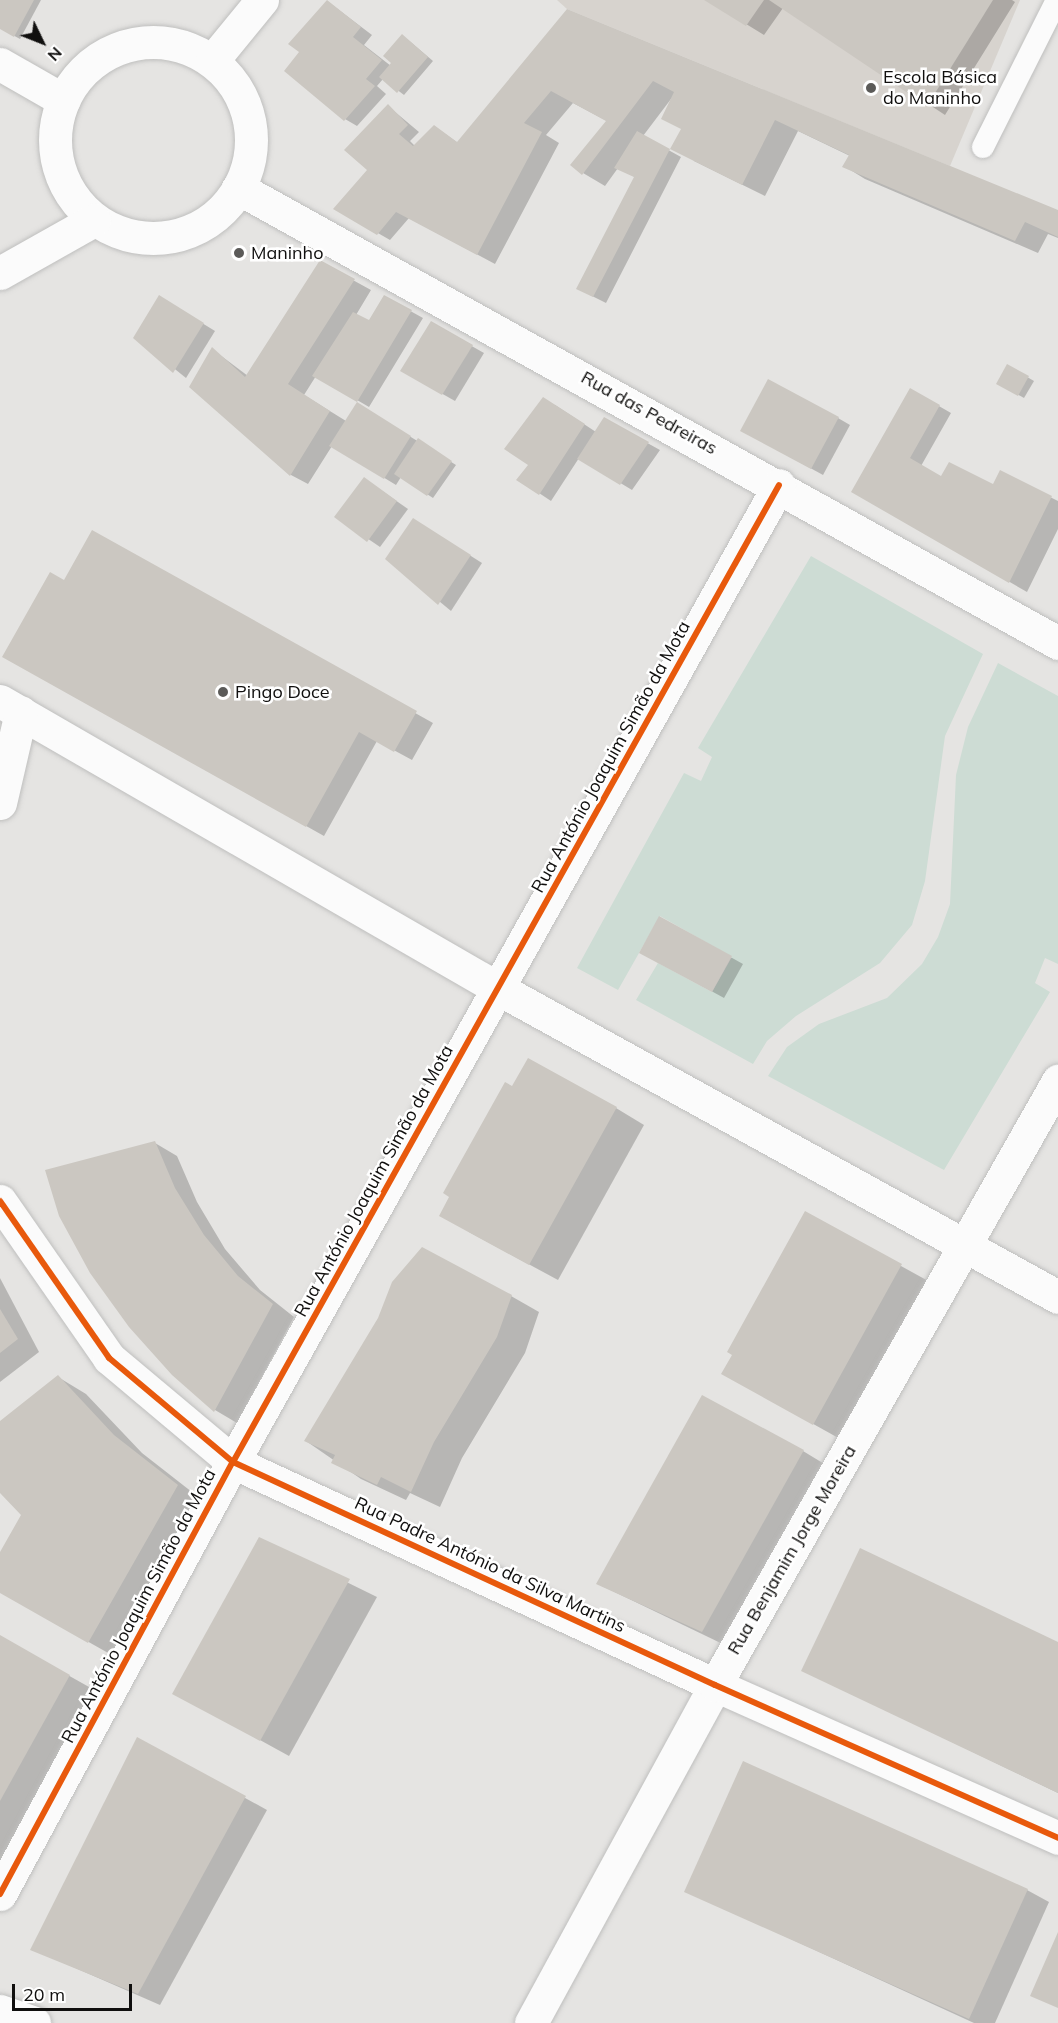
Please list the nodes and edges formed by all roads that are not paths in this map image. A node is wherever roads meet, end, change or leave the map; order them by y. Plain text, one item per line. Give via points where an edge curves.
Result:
1 (262, 0) edge
2 (1058, 0) edge
3 (212, 61) junction
4 (0, 64) edge
5 (63, 100) junction
6 (983, 147) dead end
7 (238, 188) junction
8 (94, 220) junction
9 (0, 273) edge
10 (780, 485) junction
11 (1058, 643) edge
12 (10, 707) edge
13 (0, 803) edge
14 (499, 989) junction
15 (1058, 1081) edge
16 (0, 1201) edge
17 (965, 1245) junction
18 (1058, 1297) edge
19 (233, 1462) junction
20 (715, 1685) junction
21 (1058, 1838) edge
22 (0, 1894) edge
23 (0, 2012) edge
24 (34, 2023) edge
25 (531, 2023) edge

1 - 3 street
2 - 6 lane
3 - 5 street via 177,44 153,41 118,48 93,62 70,86
3 - 7 street via 236,87 247,110 250,160
4 - 5 street
5 - 8 street via 54,139 56,163 67,190
7 - 8 street via 214,217 171,237 141,238 117,233
7 - 10 street, Rua das Pedreiras
8 - 9 street
10 - 11 street, Rua das Pedreiras
10 - 14 street, Rua António Joaquim Simão da Mota
12 - 13 street
12 - 14 street
14 - 17 street
14 - 19 street, Rua António Joaquim Simão da Mota
15 - 17 street, Rua Benjamim Jorge Moreira
16 - 19 street, Rua Padre António da Silva Martins via 109,1358
17 - 18 street
17 - 20 street, Rua Benjamim Jorge Moreira
19 - 20 street, Rua Padre António da Silva Martins
19 - 22 street, Rua António Joaquim Simão da Mota
20 - 21 street, Rua Padre António da Silva Martins
20 - 25 street, Rua Benjamim Jorge Moreira
23 - 24 street

